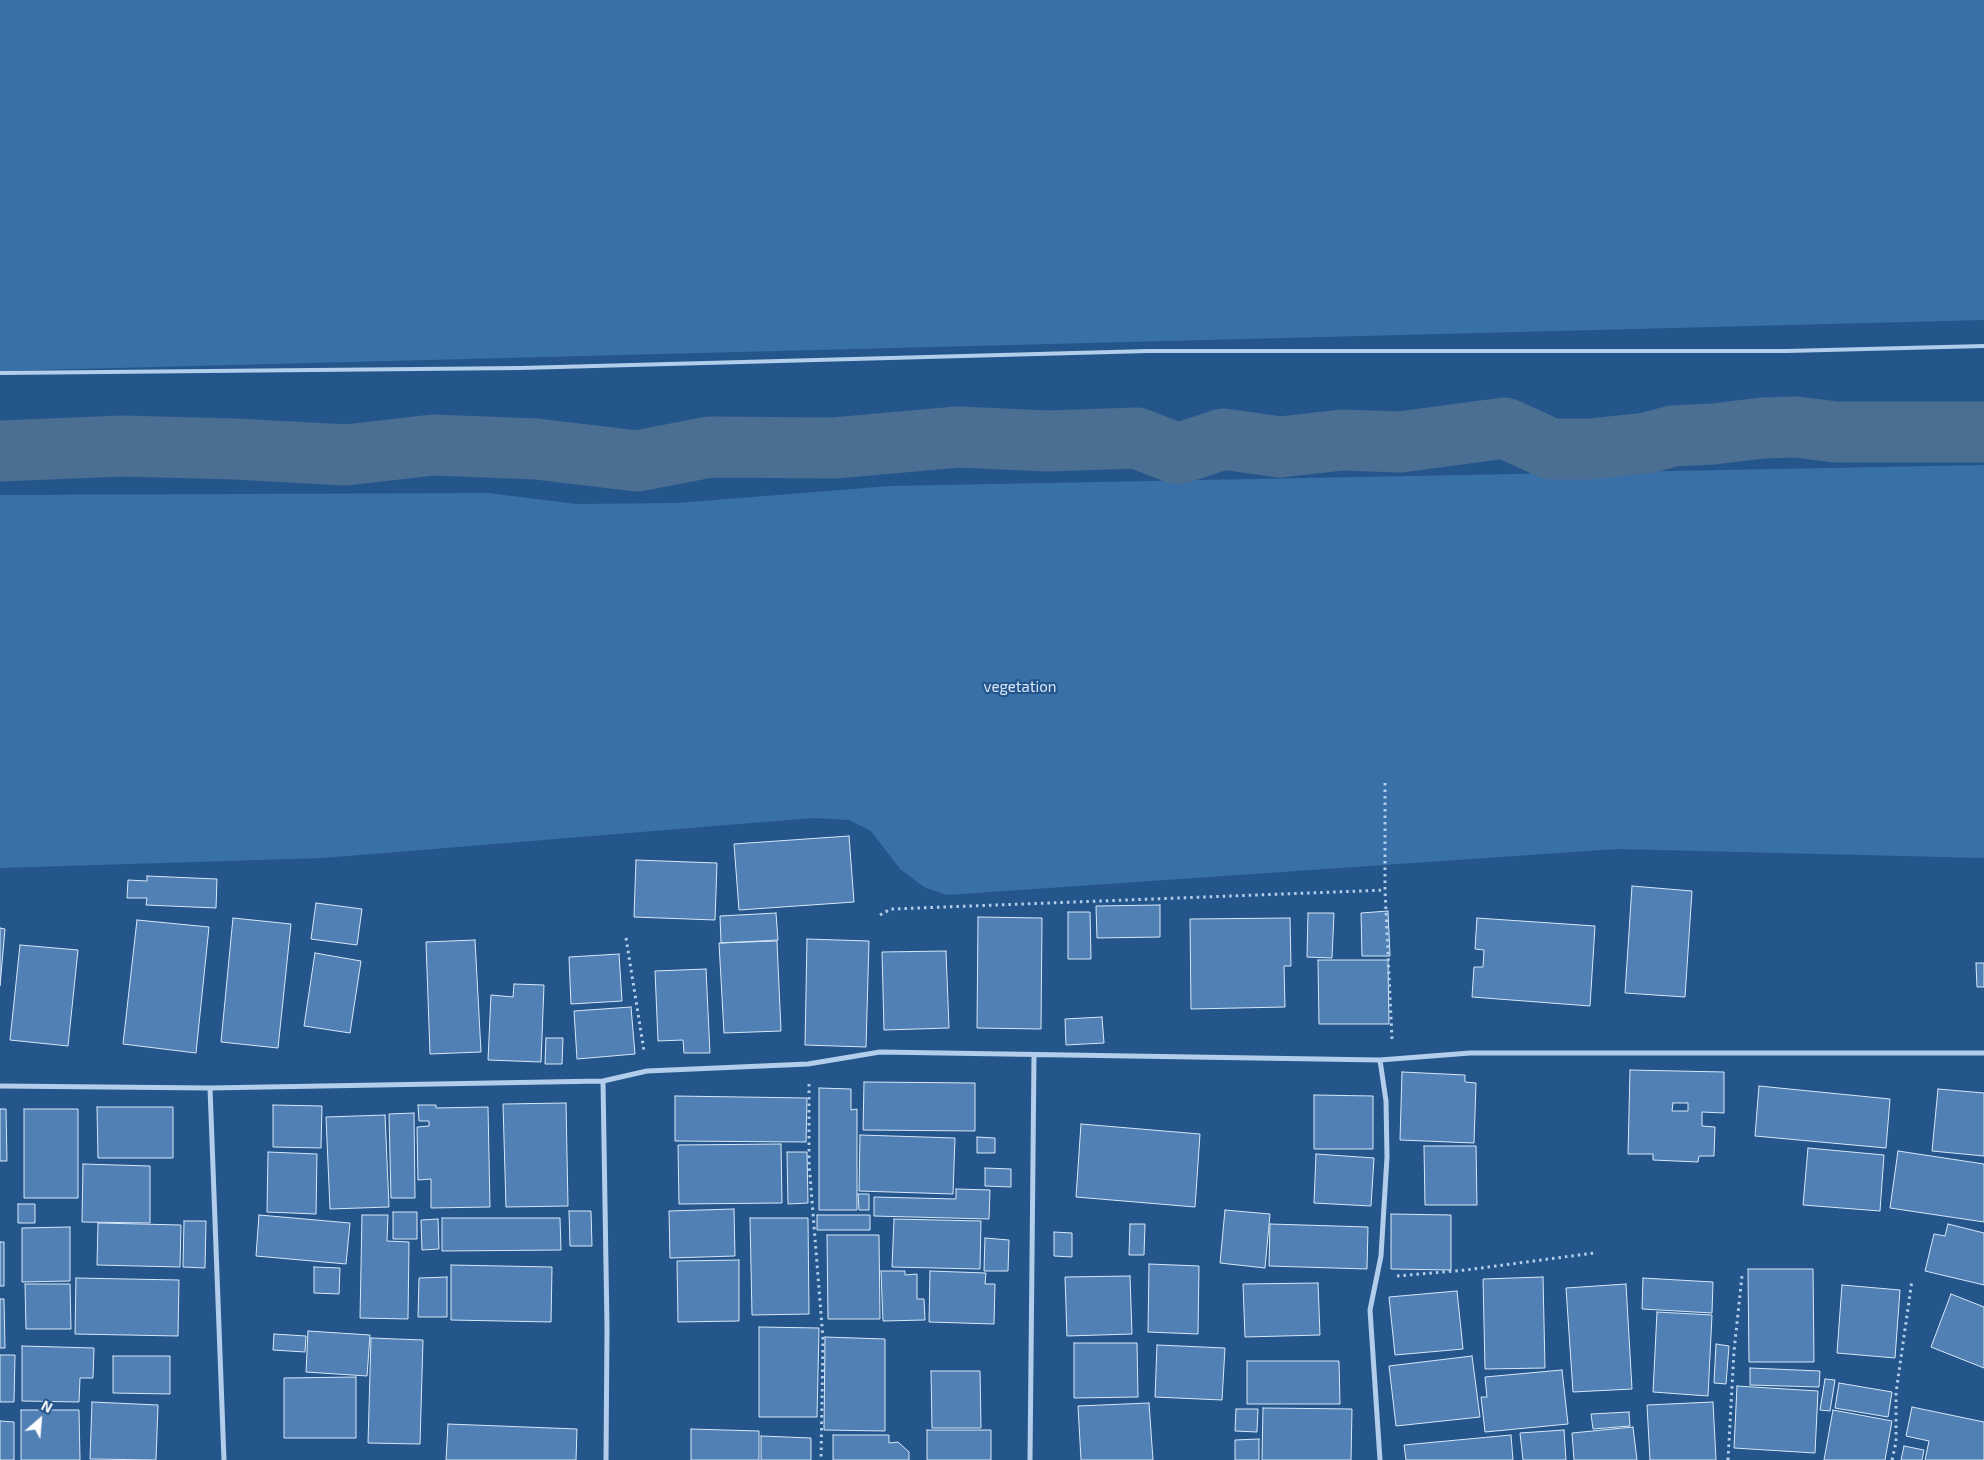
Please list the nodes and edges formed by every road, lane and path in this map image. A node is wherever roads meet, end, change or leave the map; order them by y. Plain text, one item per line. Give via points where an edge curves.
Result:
1 (1984, 346) edge
2 (0, 373) edge
3 (1385, 783) dead end
4 (1385, 890) junction
5 (880, 915) dead end
6 (626, 938) dead end
7 (1984, 1052) edge
8 (1034, 1056) junction
9 (1380, 1060) junction
10 (1393, 1060) junction
11 (808, 1064) junction
12 (647, 1071) junction
13 (603, 1081) junction
14 (0, 1086) edge
15 (210, 1088) junction
16 (1594, 1253) dead end
17 (1742, 1276) dead end
18 (1377, 1278) junction
19 (1912, 1280) dead end
20 (224, 1460) edge
21 (606, 1460) edge
22 (821, 1460) edge
23 (1030, 1460) edge
24 (1380, 1460) edge
25 (1728, 1460) edge
26 (1892, 1460) edge

1 - 2 lane via 1786,351 1148,352 522,368
3 - 4 path
4 - 5 path via 891,909
4 - 10 path
6 - 12 path
7 - 10 street via 1470,1053
8 - 9 street
8 - 11 street via 880,1052
8 - 23 street
9 - 10 street
9 - 18 street via 1386,1101 1387,1157
11 - 12 street
11 - 22 path via 809,1163 823,1339
12 - 13 street
13 - 15 street
13 - 21 street
14 - 15 street
15 - 20 street
16 - 18 path
17 - 25 path
18 - 24 street via 1370,1310
19 - 26 path via 1896,1393 1896,1442

